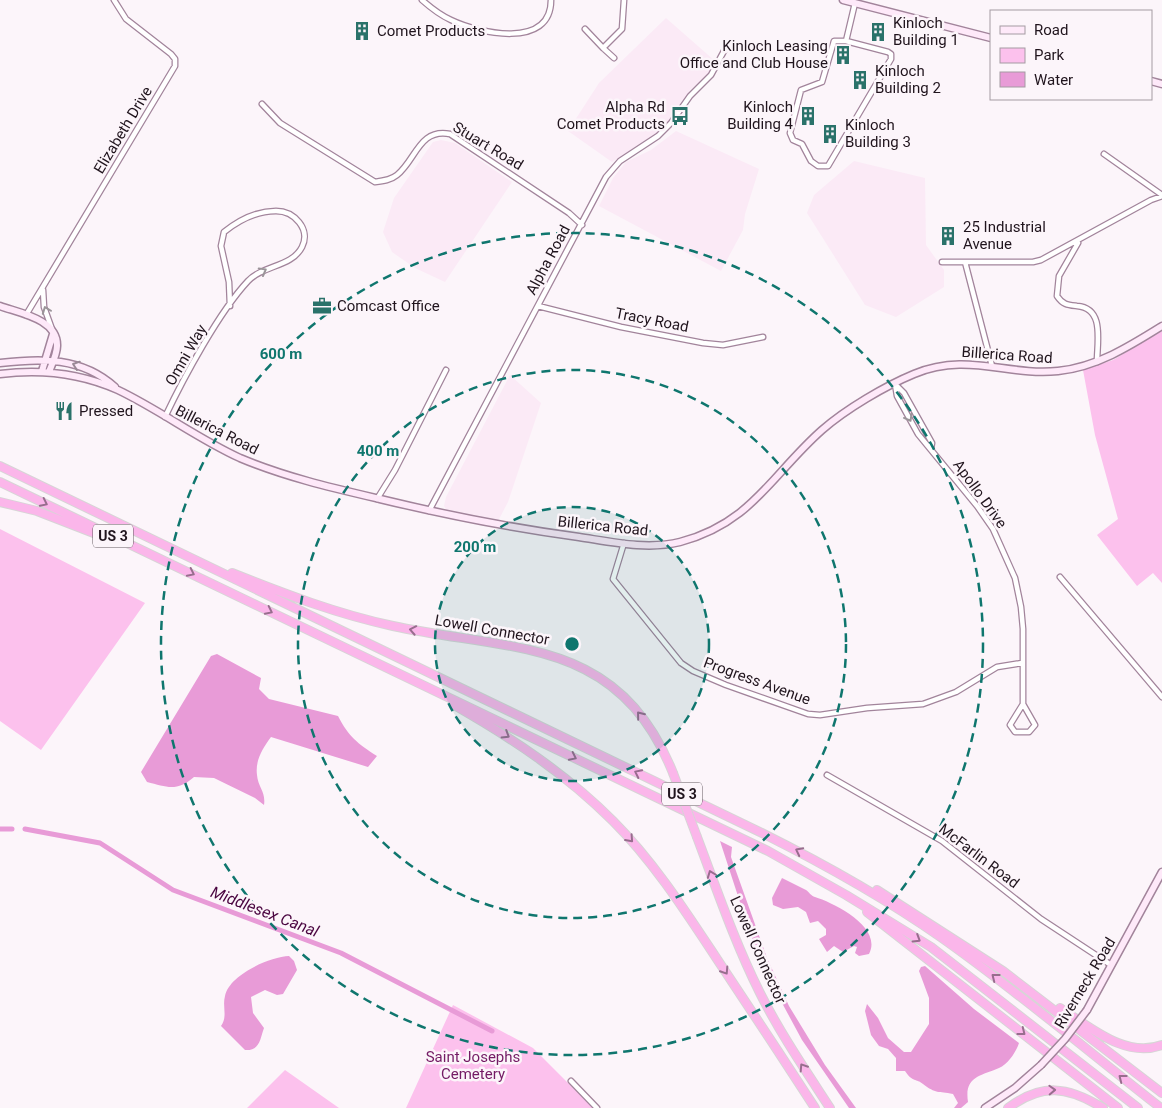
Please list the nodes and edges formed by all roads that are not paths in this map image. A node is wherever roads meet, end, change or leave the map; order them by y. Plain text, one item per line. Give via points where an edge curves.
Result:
1 (114, 0) edge
2 (422, 0) edge
3 (551, 0) edge
4 (624, 0) edge
5 (843, 0) edge
6 (855, 3) junction
7 (585, 29) dead end
8 (990, 38) edge
9 (846, 41) junction
10 (604, 48) junction
11 (724, 51) dead end
12 (614, 58) dead end
13 (262, 104) dead end
14 (1104, 154) dead end
15 (1162, 196) edge
16 (582, 225) junction
17 (1078, 242) junction
18 (942, 262) dead end
19 (966, 262) junction
20 (44, 286) junction
21 (0, 306) edge
22 (230, 306) junction
23 (538, 306) junction
24 (26, 316) junction
25 (1162, 326) edge
26 (53, 334) junction
27 (763, 336) dead end
28 (49, 360) junction
29 (1097, 362) junction
30 (0, 363) edge
31 (992, 366) junction
32 (446, 370) dead end
33 (45, 371) junction
34 (0, 374) edge
35 (895, 384) junction
36 (117, 390) junction
37 (165, 417) junction
38 (0, 466) edge
39 (0, 482) edge
40 (377, 499) junction
41 (0, 502) edge
42 (430, 511) junction
43 (624, 544) junction
44 (165, 546) junction
45 (164, 560) junction
46 (1060, 577) dead end
47 (1022, 663) junction
48 (403, 676) junction
49 (1162, 697) edge
50 (1023, 704) junction
51 (827, 775) dead end
52 (821, 863) junction
53 (1162, 872) edge
54 (846, 894) junction
55 (1111, 965) junction
56 (1004, 971) junction
57 (1162, 1045) edge
58 (571, 1081) dead end
59 (1162, 1093) edge
60 (597, 1108) edge
61 (815, 1108) edge
62 (830, 1108) edge
63 (985, 1108) edge
64 (1008, 1108) edge
65 (1102, 1108) edge
66 (1118, 1108) edge
67 (1138, 1108) edge
68 (1161, 1108) edge

1 - 20 street, Elizabeth Drive via 122,15 168,51 176,64
2 - 3 street via 464,26 513,34 531,30 543,22
4 - 10 street via 622,29
5 - 6 main road
6 - 8 main road
6 - 9 street
7 - 10 street
9 - 9 street via 888,52 891,59 828,166 818,166 790,133 798,96 801,90 822,82 834,41
10 - 12 street
11 - 16 street, Alpha Road via 711,75 690,96 671,123 614,167
13 - 16 street, Stuart Road via 280,123 375,182 398,175 427,138 435,134 450,134 570,212
14 - 15 street
15 - 17 street
16 - 23 street, Alpha Road
17 - 19 street via 1033,262
17 - 29 street via 1060,276 1057,296 1068,306 1089,310 1097,319
18 - 19 street
19 - 31 street
20 - 24 street, Elizabeth Drive
26 -> 20 street via 44,307
21 - 24 main road
22 -> 22 street, Omni Way via 250,279 265,268 290,259 300,250 304,231 288,212 256,214 224,232 222,246
22 - 37 street, Omni Way via 207,340
23 - 27 street, Tracy Road via 703,343 722,345
23 - 42 street, Alpha Road
24 - 26 main road via 44,322
25 - 29 main road, Billerica Road
26 - 28 main road via 57,343
28 - 30 main road, Billerica Road
28 - 33 main road
36 -> 28 main road, Billerica Road via 92,372
29 - 31 main road, Billerica Road via 1056,371
31 - 35 main road, Billerica Road via 950,363 922,371
32 - 40 street
33 - 34 main road, Billerica Road
33 - 36 main road, Billerica Road
35 - 43 main road, Billerica Road via 825,427 766,491 739,514 717,527 666,545
35 - 47 street, Apollo Drive via 904,393 932,443 931,448 977,506 1005,552 1021,607
36 - 37 main road, Billerica Road
37 - 40 main road, Billerica Road via 239,457 277,472
38 - 44 highway, US 3
39 -> 45 highway, US 3
40 - 42 main road, Billerica Road
41 - 45 highway via 37,511
42 - 43 main road, Billerica Road
43 - 47 street, Progress Avenue via 614,580 681,663 693,672 808,714 923,704 956,692 997,667
52 -> 44 highway, US 3
62 -> 44 highway, Lowell Connector, bridge via 757,987 656,737 632,706 606,683 571,662 531,649 437,635 354,617 288,596
45 -> 48 highway, US 3
46 - 49 street
47 - 50 street, Apollo Drive
48 -> 54 highway, US 3 via 768,851
48 -> 61 highway via 530,751 577,787 624,833 676,898
50 - 50 street, Apollo Drive via 1010,724 1016,732 1029,732 1035,725
51 - 55 street, McFarlin Road via 942,841 1041,919
52 - 56 highway via 903,904
68 -> 52 highway, US 3 via 954,947 879,896
53 - 55 main road, Riverneck Road
54 -> 66 highway
54 -> 67 highway, US 3 via 945,957
55 - 63 main road, Riverneck Road, bridge via 1070,1034 1015,1088
56 - 57 highway via 1114,1041 1138,1048
56 - 59 highway
58 - 60 street
64 -> 65 highway via 1027,1096 1053,1090 1075,1094

